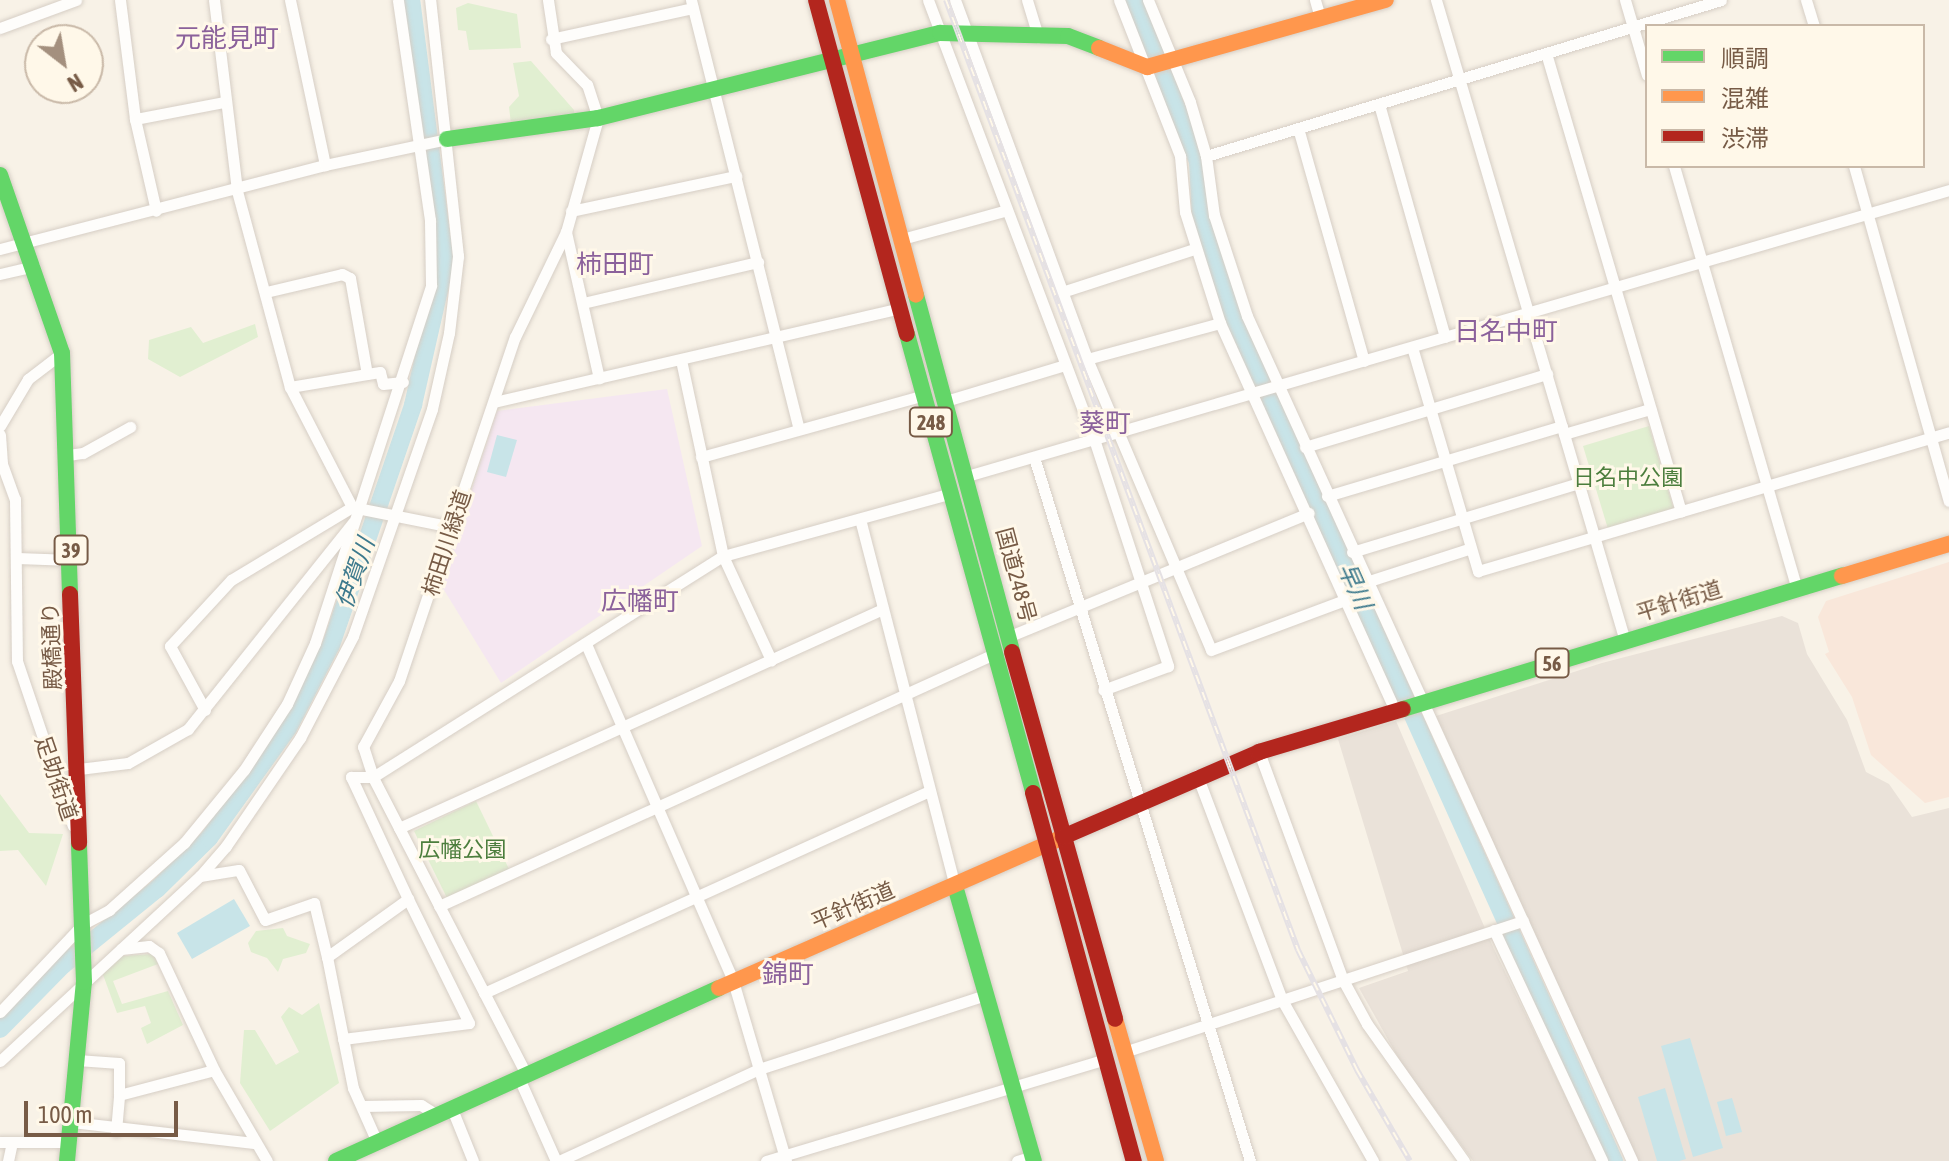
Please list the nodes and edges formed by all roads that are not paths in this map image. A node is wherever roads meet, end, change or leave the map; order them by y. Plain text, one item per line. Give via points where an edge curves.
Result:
1 (76, 0) edge
2 (120, 0) edge
3 (214, 0) edge
4 (290, 0) edge
5 (398, 0) edge
6 (430, 0) edge
7 (548, 0) edge
8 (816, 0) edge
9 (837, 0) edge
10 (928, 0) edge
11 (955, 0) edge
12 (1027, 0) edge
13 (1119, 0) edge
14 (1148, 0) edge
15 (1315, 0) edge
16 (1386, 0) edge
17 (1436, 0) edge
18 (1625, 0) edge
19 (1721, 0) edge
20 (1806, 0) edge
21 (692, 4) edge
22 (1320, 18) junction
23 (1813, 24) edge
24 (1633, 27) junction
25 (0, 28) edge
26 (940, 33) junction
27 (967, 35) junction
28 (1038, 37) junction
29 (551, 39) junction
30 (851, 51) junction
31 (1546, 53) junction
32 (831, 58) junction
33 (1172, 61) junction
34 (1147, 67) junction
35 (1645, 68) edge
36 (1459, 79) junction
37 (713, 91) junction
38 (224, 102) junction
39 (1379, 104) junction
40 (598, 118) junction
41 (135, 119) junction
42 (1298, 128) junction
43 (447, 139) junction
44 (419, 144) junction
45 (1206, 156) junction
46 (325, 165) junction
47 (1675, 168) edge
48 (1855, 168) edge
49 (0, 175) edge
50 (736, 176) junction
51 (1949, 190) edge
52 (237, 191) junction
53 (156, 211) junction
54 (571, 211) junction
55 (1004, 211) junction
56 (1867, 214) junction
57 (566, 232) junction
58 (902, 239) junction
59 (27, 243) junction
60 (0, 249) edge
61 (1194, 249) junction
62 (758, 262) junction
63 (1701, 262) junction
64 (35, 266) junction
65 (0, 274) edge
66 (1614, 288) junction
67 (266, 292) junction
68 (1062, 292) junction
69 (583, 303) junction
70 (901, 308) junction
71 (1528, 313) junction
72 (1220, 323) junction
73 (1445, 337) junction
74 (777, 338) junction
75 (1412, 347) junction
76 (62, 353) junction
77 (1087, 359) junction
78 (681, 360) junction
79 (1364, 361) junction
80 (1065, 365) junction
81 (367, 374) junction
82 (1547, 374) junction
83 (599, 378) junction
84 (403, 382) junction
85 (1279, 386) junction
86 (290, 387) junction
87 (1253, 393) junction
88 (924, 395) junction
89 (6, 397) edge
90 (946, 401) junction
91 (494, 402) junction
92 (1430, 409) junction
93 (1650, 409) junction
94 (0, 426) edge
95 (130, 427) dead end
96 (799, 429) junction
97 (1563, 430) junction
98 (1949, 432) edge
99 (1116, 433) junction
100 (0, 435) edge
101 (1931, 437) junction
102 (1094, 439) junction
103 (1305, 447) junction
104 (68, 455) junction
105 (701, 457) junction
106 (1034, 457) junction
107 (1445, 461) junction
108 (967, 476) junction
109 (1579, 483) junction
110 (1767, 486) junction
111 (951, 493) junction
112 (1327, 496) junction
113 (1949, 501) edge
114 (357, 510) junction
115 (1681, 512) junction
116 (1309, 513) junction
117 (398, 516) junction
118 (1462, 518) junction
119 (860, 519) junction
120 (452, 527) junction
121 (1595, 537) junction
122 (1949, 544) edge
123 (1471, 548) junction
124 (1352, 552) junction
125 (723, 556) junction
126 (17, 558) junction
127 (72, 560) junction
128 (1176, 568) junction
129 (1366, 582) junction
130 (1139, 583) junction
131 (1797, 589) junction
132 (1345, 600) junction
133 (1079, 608) junction
134 (883, 609) junction
135 (1010, 636) junction
136 (1625, 641) junction
137 (586, 644) junction
138 (994, 654) junction
139 (771, 660) junction
140 (1103, 690) junction
141 (904, 693) junction
142 (1423, 701) junction
143 (205, 710) junction
144 (1395, 710) junction
145 (622, 727) junction
146 (1259, 752) junction
147 (79, 769) junction
148 (1197, 775) junction
149 (373, 777) junction
150 (929, 791) junction
151 (1139, 802) junction
152 (657, 806) junction
153 (399, 828) junction
154 (1063, 837) junction
155 (78, 838) junction
156 (1045, 845) junction
157 (200, 876) junction
158 (955, 886) junction
159 (696, 897) junction
160 (408, 899) junction
161 (439, 906) junction
162 (1523, 921) junction
163 (83, 930) junction
164 (1494, 930) junction
165 (121, 949) junction
166 (327, 957) junction
167 (84, 976) junction
168 (1343, 980) junction
169 (733, 981) junction
170 (484, 993) junction
171 (986, 995) junction
172 (1282, 1000) junction
173 (0, 1012) edge
174 (1210, 1024) junction
175 (343, 1039) junction
176 (1124, 1052) junction
177 (1105, 1059) junction
178 (77, 1060) junction
179 (0, 1061) edge
180 (759, 1069) junction
181 (214, 1070) junction
182 (521, 1074) junction
183 (1013, 1087) junction
184 (119, 1095) junction
185 (363, 1106) junction
186 (444, 1112) junction
187 (72, 1122) junction
188 (116, 1131) junction
189 (6, 1142) edge
190 (69, 1142) junction
191 (377, 1142) junction
192 (254, 1143) junction
193 (785, 1158) edge
194 (1028, 1159) edge
195 (8, 1161) edge
196 (67, 1161) edge
197 (267, 1161) edge
198 (336, 1161) edge
199 (473, 1161) edge
200 (558, 1161) edge
201 (766, 1161) edge
202 (1134, 1161) edge
203 (1156, 1161) edge
204 (1250, 1161) edge
205 (1373, 1161) edge
206 (1464, 1161) edge
207 (1602, 1161) edge
208 (1632, 1161) edge

1 - 25 street
2 - 41 street
3 - 38 street
4 - 46 street
5 - 44 street
6 - 43 street
7 - 29 street
8 - 32 main road, 国道248号 / 248
9 - 30 main road, 国道248号 / 248
10 - 26 street
11 - 27 street
12 - 28 street
13 - 34 street
14 - 33 street
15 - 22 street
16 - 22 main road
17 - 36 street
18 - 24 street
19 - 24 street
20 - 23 street
21 - 29 street
21 - 37 street
22 - 33 main road
24 - 31 street
24 - 35 street
26 - 27 main road
26 - 30 main road
26 - 55 street
27 - 28 main road
27 - 68 street
28 - 34 main road via 1068,36
29 - 40 street via 556,53 587,85
30 - 32 main road
30 - 58 main road, 国道248号 / 248
31 - 36 street
31 - 66 street
32 - 37 main road
32 - 70 main road, 国道248号 / 248
33 - 34 main road
33 - 45 street
34 - 61 street via 1180,156
36 - 39 street
36 - 71 street
37 - 40 main road
37 - 50 street
38 - 41 street
38 - 52 street
39 - 42 street
39 - 73 street
40 - 43 main road
40 - 54 street, 柿田川緑道
41 - 53 street
42 - 45 street
42 - 79 street
43 - 44 street
43 - 117 street via 458,256 449,333
44 - 46 street
44 - 84 street via 430,220 431,285
45 - 85 street via 1214,215 1247,316
46 - 52 street
47 - 63 street
48 - 56 street
49 - 59 main road, 殿橋通り / 39
50 - 54 street
50 - 62 street
51 - 56 street
52 - 53 street
52 - 67 street
53 - 59 street
54 - 57 street, 柿田川緑道
55 - 58 street
55 - 80 street
56 - 63 street
56 - 101 street
57 - 69 street
57 - 91 street, 柿田川緑道 via 515,337
58 - 90 main road, 国道248号 / 248
59 - 60 street
59 - 64 main road, 殿橋通り / 39
61 - 68 street
61 - 72 street
62 - 69 street
62 - 74 street
63 - 66 street
63 - 110 street
64 - 65 street
64 - 76 main road, 殿橋通り / 39
66 - 71 street
66 - 93 street
67 - 81 street via 342,274 350,278
67 - 86 street
68 - 77 street
69 - 83 street
70 - 74 street
70 - 88 main road, 国道248号 / 248
71 - 73 street
71 - 82 street
72 - 77 street
72 - 87 street
73 - 75 street
74 - 78 street
74 - 96 street
75 - 79 street
75 - 92 street
76 - 89 street
76 - 104 main road, 殿橋通り / 39
77 - 99 street
78 - 83 street
78 - 105 street
79 - 85 street
80 - 90 street
80 - 102 street
81 - 84 street via 380,372 383,384
81 - 86 street
82 - 92 street
82 - 97 street
83 - 91 street
84 - 114 street
85 - 87 street
85 - 103 street
86 - 114 street
87 - 99 street
87 - 116 street
88 - 96 street
88 - 111 main road, 国道248号 / 248
89 - 94 street
90 - 108 main road, 国道248号 / 248
91 - 120 street, 柿田川緑道
92 - 103 street
92 - 107 street
93 - 97 street
93 - 115 street
95 - 104 street
96 - 105 street
97 - 107 street
97 - 109 street
98 - 101 street
99 - 102 street
99 - 128 street
100 - 126 street, 足助街道 via 2,464 15,499
101 - 110 street
101 - 113 street
102 - 106 street
102 - 130 street
103 - 112 street
104 - 127 main road, 殿橋通り / 39
105 - 125 street
106 - 108 street
106 - 133 street
107 - 112 street
107 - 118 street
108 - 135 main road, 国道248号 / 248
109 - 118 street
109 - 121 street
110 - 115 street
110 - 131 street
111 - 119 street
111 - 138 main road, 国道248号 / 248
112 - 124 street
114 - 117 street
114 - 143 street
114 - 143 street via 231,580 170,646
114 - 163 street via 315,643 287,704 244,770 184,843
115 - 121 street
116 - 128 street
116 - 132 street
117 - 120 street
117 - 157 street via 327,693
118 - 123 street
118 - 124 street
119 - 125 street
119 - 134 street
120 - 149 street, 柿田川緑道 via 399,681 363,747
121 - 123 street via 1478,571
121 - 136 street
122 - 131 main road, 平針街道 / 56
123 - 129 street
124 - 129 street
125 - 137 street
125 - 139 street
126 - 127 street
126 - 155 street, 足助街道 via 17,661
127 - 147 main road, 殿橋通り / 39
128 - 130 street
128 - 132 street via 1211,650
129 - 142 street
130 - 133 street
130 - 140 street via 1168,666
131 - 136 main road, 平針街道 / 56
132 - 144 street
133 - 135 street
133 - 140 street
134 - 139 street
134 - 141 street
135 - 154 main road, 国道248号 / 248
136 - 142 main road, 平針街道 / 56
137 - 145 street
137 - 149 street
138 - 141 street
138 - 156 main road, 国道248号 / 248
139 - 145 street
140 - 151 street
141 - 150 street
141 - 152 street
142 - 144 main road, 56
142 - 162 street
143 - 147 street via 188,729 128,763
144 - 146 main road, 平針街道 / 56
145 - 152 street
145 - 153 street
146 - 148 main road, 平針街道 / 56
146 - 168 street
147 - 155 main road, 殿橋通り / 39
148 - 151 main road, 平針街道 / 56
148 - 172 street
149 - 153 street, 柿田川緑道
149 - 160 street via 351,777
150 - 158 street
150 - 159 street
151 - 154 main road, 平針街道 / 56
151 - 174 street
152 - 159 street
152 - 161 street
153 - 161 street, 柿田川緑道
154 - 156 main road, 平針街道
154 - 176 main road, 国道248号 / 248
155 - 163 main road, 殿橋通り / 39
156 - 158 main road, 平針街道
156 - 177 main road, 国道248号 / 248
157 - 165 street
157 - 166 street via 239,870 265,920 314,903
158 - 169 main road, 平針街道
158 - 171 main road
159 - 169 street
159 - 170 street
160 - 166 street
160 - 175 street via 469,1023
161 - 170 street, 柿田川緑道
162 - 164 street
162 - 208 street
163 - 167 main road, 39
163 - 173 street
164 - 168 street
164 - 207 street
165 - 167 street
165 - 181 street via 149,946 159,953
166 - 175 street
167 - 178 main road, 39
167 - 179 street
168 - 172 street
168 - 206 street via 1367,1024
169 - 180 street
169 - 182 main road, 平針街道
170 - 182 street, 柿田川緑道
171 - 180 street
171 - 183 main road
172 - 174 street
172 - 205 street
174 - 176 street
174 - 204 street
175 - 185 street via 353,1088
176 - 203 main road, 国道248号 / 248
177 - 183 street
177 - 202 main road, 国道248号 / 248
178 - 184 street via 119,1063
178 - 187 main road, 39
180 - 193 street
180 - 200 street
181 - 184 street
181 - 192 street
182 - 186 main road, 平針街道
182 - 200 street, 柿田川緑道
183 - 193 street
183 - 194 main road
184 - 188 street
185 - 186 street via 421,1105
185 - 191 street
186 - 191 main road, 平針街道
186 - 199 street
187 - 188 street
187 - 190 main road, 39
188 - 192 street
189 - 190 street
189 - 195 street
190 - 196 main road, 39
191 - 198 main road, 平針街道
192 - 197 street
193 - 201 street

